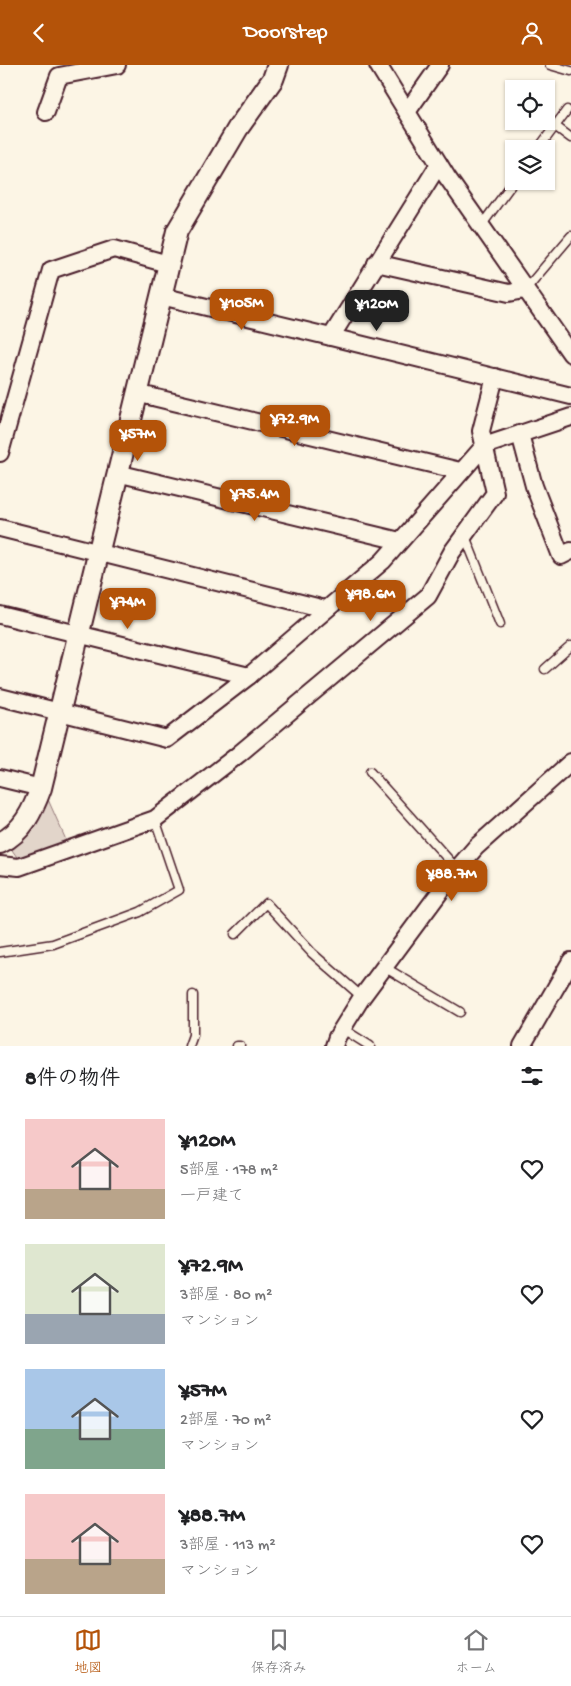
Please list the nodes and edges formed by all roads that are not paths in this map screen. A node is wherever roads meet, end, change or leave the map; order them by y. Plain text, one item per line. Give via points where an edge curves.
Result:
1 (117, 65) edge
2 (278, 65) edge
3 (378, 65) edge
4 (440, 65) edge
5 (550, 65) edge
6 (571, 71) edge
7 (567, 110) dead end
8 (46, 112) dead end
9 (407, 112) junction
10 (555, 126) joint
11 (571, 138) edge
12 (439, 165) junction
13 (507, 190) edge
14 (481, 226) junction
15 (571, 235) edge
16 (376, 263) junction
17 (168, 264) junction
18 (525, 290) junction
19 (161, 296) junction
20 (331, 337) junction
21 (571, 354) edge
22 (495, 377) junction
23 (136, 393) junction
24 (571, 396) edge
25 (6, 405) edge
26 (571, 417) edge
27 (520, 434) junction
28 (484, 446) junction
29 (0, 453) edge
30 (460, 471) junction
31 (117, 473) junction
32 (0, 528) edge
33 (465, 536) junction
34 (400, 541) junction
35 (571, 551) edge
36 (97, 553) junction
37 (325, 609) junction
38 (0, 615) edge
39 (500, 624) dead end
40 (78, 634) junction
41 (571, 646) edge
42 (545, 669) dead end
43 (249, 676) junction
44 (0, 697) edge
45 (59, 712) junction
46 (571, 762) edge
47 (370, 772) dead end
48 (0, 778) edge
49 (41, 788) junction
50 (155, 819) junction
51 (0, 843) edge
52 (0, 865) edge
53 (457, 869) junction
54 (235, 934) dead end
55 (0, 953) edge
56 (571, 961) edge
57 (384, 967) junction
58 (193, 995) dead end
59 (362, 997) junction
60 (460, 1012) dead end
61 (343, 1029) junction
62 (189, 1046) edge
63 (334, 1046) edge
64 (370, 1046) edge
65 (522, 1046) edge

1 - 8 street via 59,76
2 - 17 street via 273,79 238,127 181,220
3 - 9 street
4 - 9 street
5 - 6 lane
7 - 10 lane
9 - 12 street
10 - 11 lane
12 - 14 street
12 - 16 street
13 - 14 lane
14 - 18 street
15 - 18 lane
16 - 18 street via 509,293
16 - 20 street
17 - 19 street
17 - 25 street via 114,249 52,270
18 - 21 street
19 - 20 street
19 - 23 street
20 - 22 street
22 - 24 street
22 - 28 street via 481,431
23 - 30 street
23 - 31 street
25 - 29 street
26 - 27 street
27 - 28 street
27 - 35 street via 534,486 561,556
28 - 30 street
28 - 33 street via 495,493
30 - 34 street
31 - 34 street
31 - 36 street
32 - 36 street
33 - 39 lane
33 - 50 street via 452,552 428,596 239,754
34 - 37 street via 382,561
36 - 37 street
36 - 40 street
37 - 43 street
38 - 40 street
40 - 43 street
40 - 45 street
41 - 42 lane
43 - 45 street via 167,739
44 - 45 street
45 - 49 street
46 - 53 street via 476,847
47 - 53 lane
48 - 49 street
49 - 51 street via 32,812 21,827
50 - 52 street via 20,867
50 - 55 lane via 179,890 140,911 54,944
53 - 57 street
54 - 59 lane via 266,903 312,953
56 - 65 street
57 - 59 street
57 - 60 lane
58 - 62 lane
59 - 61 street
61 - 63 street
61 - 64 lane

